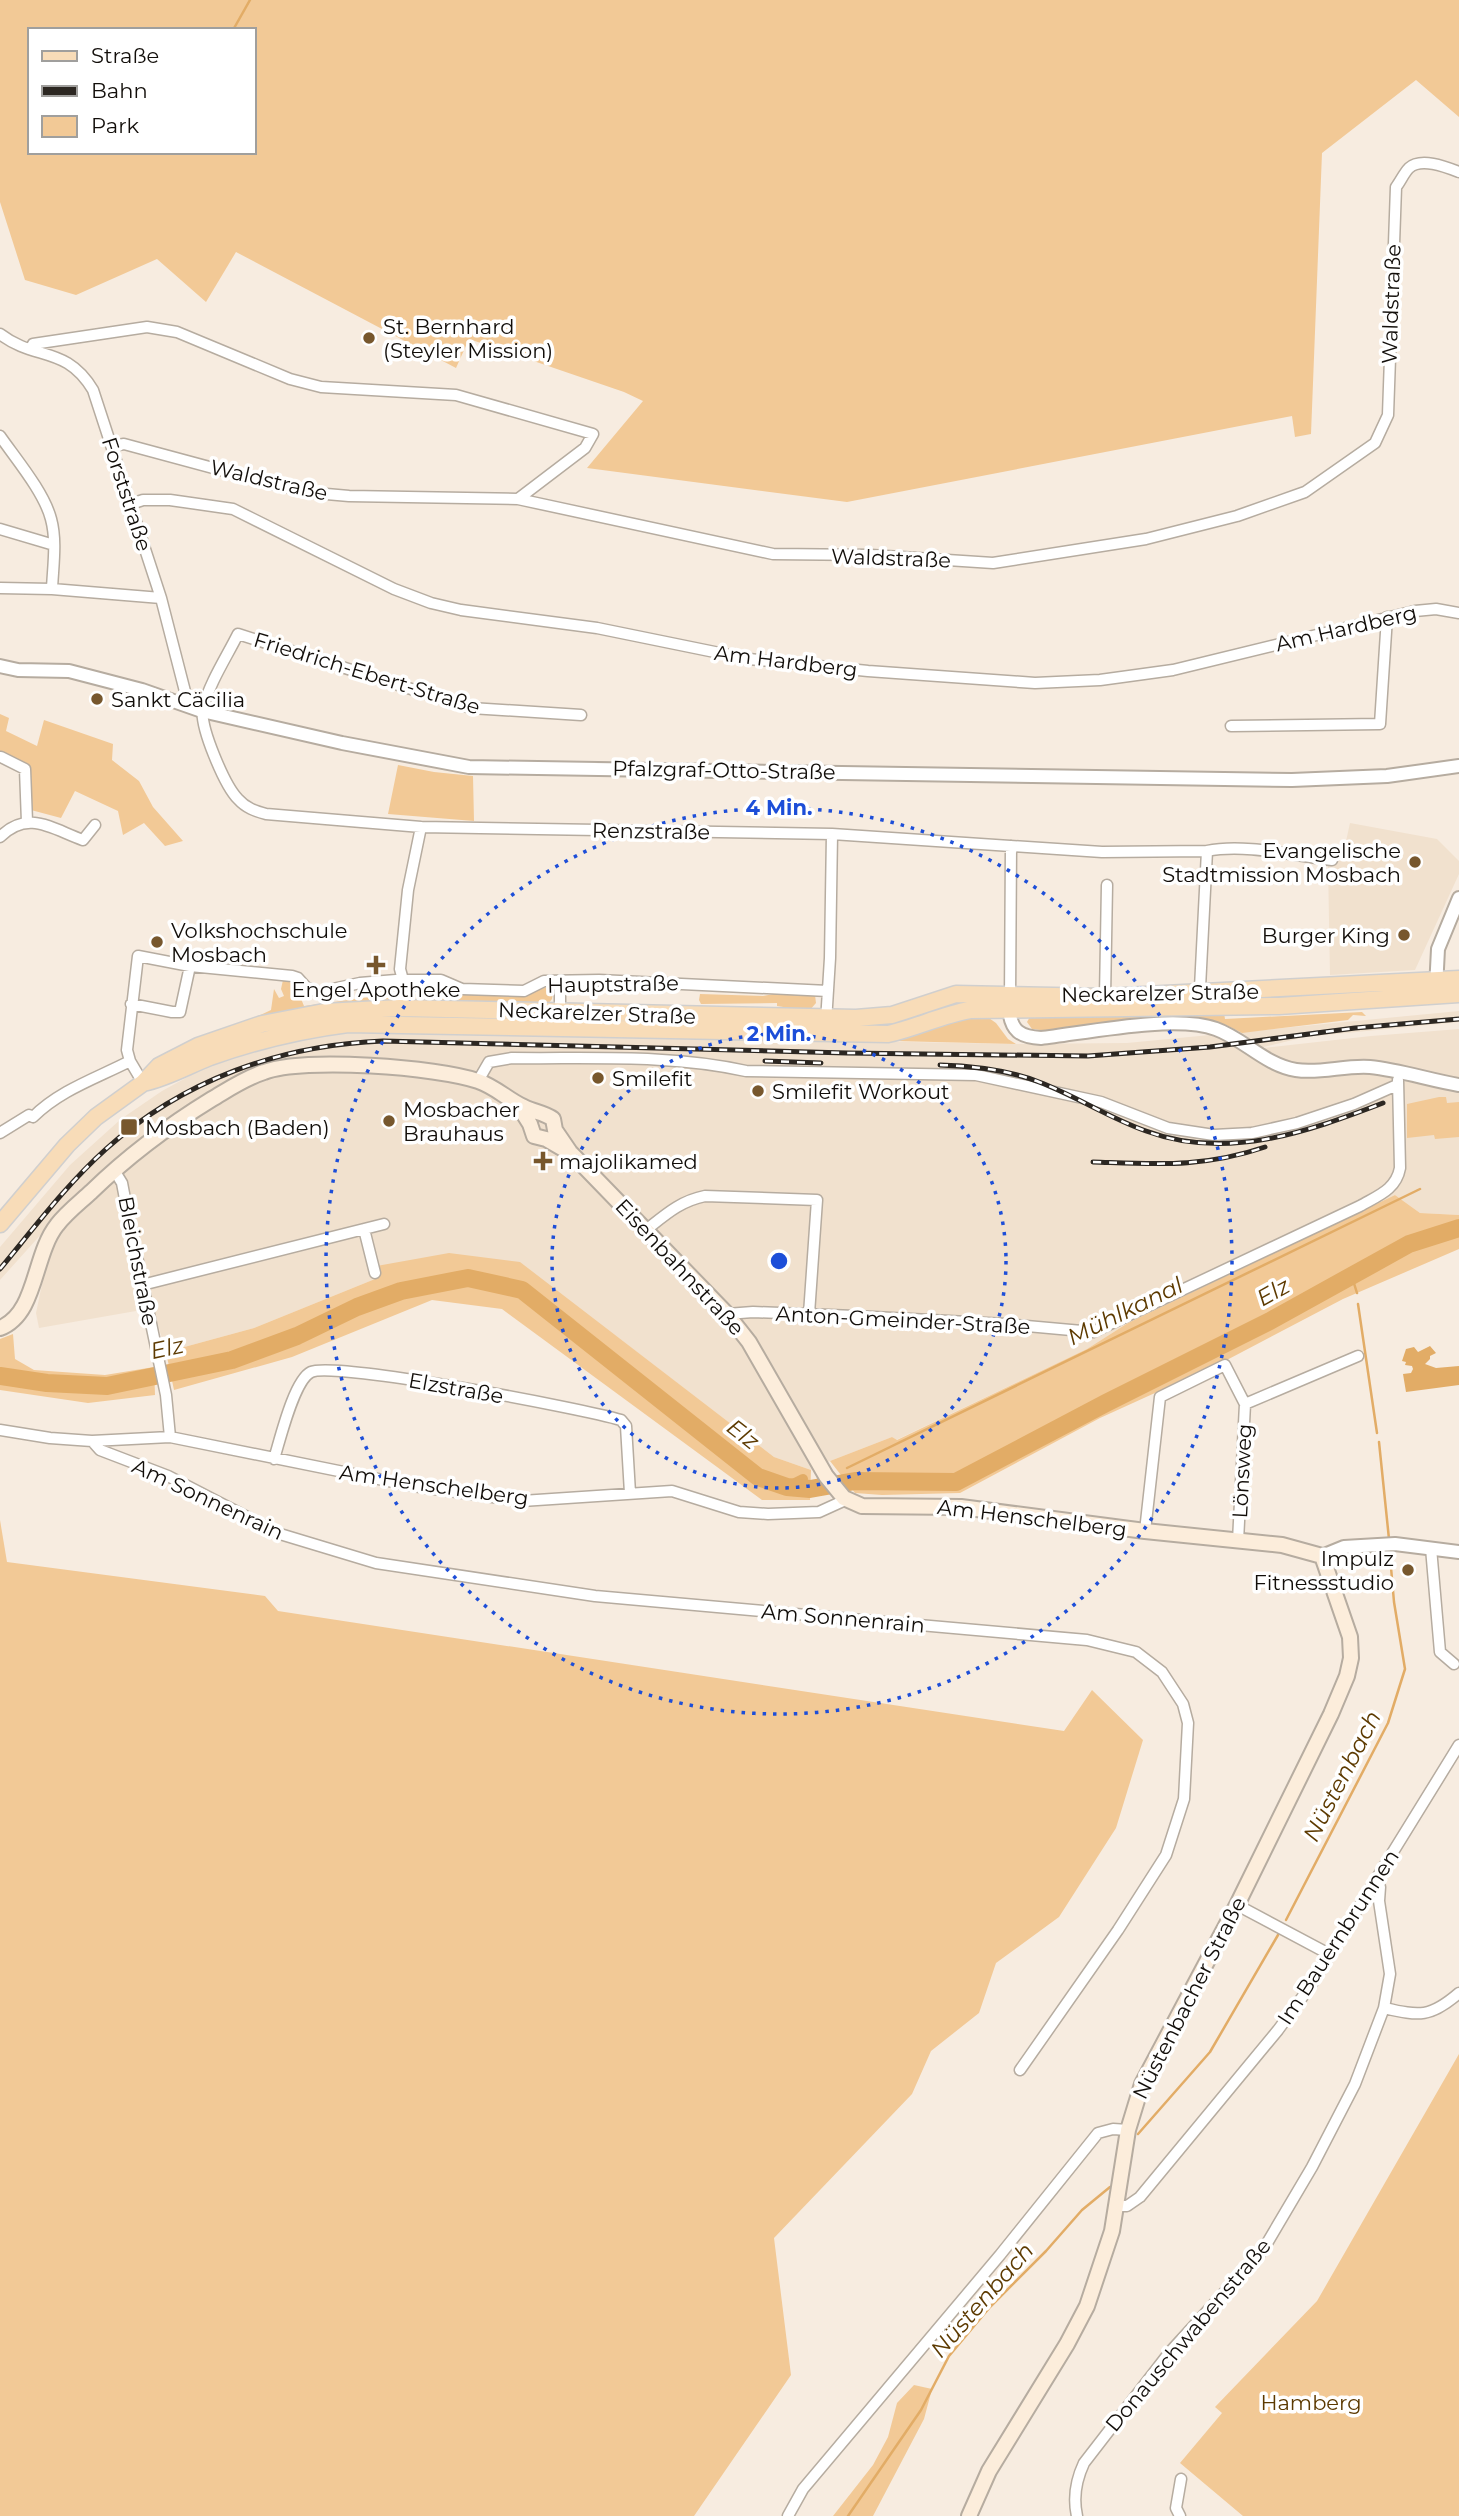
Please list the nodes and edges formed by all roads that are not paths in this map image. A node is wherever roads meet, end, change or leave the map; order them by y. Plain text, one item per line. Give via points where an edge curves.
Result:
1 (1459, 172) edge
2 (0, 334) edge
3 (31, 349) junction
4 (0, 436) edge
5 (112, 446) junction
6 (518, 499) junction
7 (131, 504) junction
8 (0, 529) edge
9 (54, 545) junction
10 (0, 588) edge
11 (52, 589) junction
12 (161, 598) junction
13 (1459, 613) edge
14 (1387, 617) junction
15 (0, 666) edge
16 (189, 707) junction
17 (202, 711) junction
18 (581, 715) dead end
19 (1231, 726) dead end
20 (1, 757) edge
21 (1459, 766) edge
22 (27, 822) junction
23 (95, 825) dead end
24 (421, 827) junction
25 (832, 834) junction
26 (0, 836) edge
27 (1011, 846) junction
28 (1207, 851) junction
29 (1332, 860) dead end
30 (1107, 885) dead end
31 (1459, 898) edge
32 (190, 967) junction
33 (1459, 979) edge
34 (403, 980) junction
35 (560, 981) junction
36 (1436, 988) junction
37 (828, 991) junction
38 (1010, 993) junction
39 (1202, 993) junction
40 (1459, 994) edge
41 (1105, 997) junction
42 (131, 1004) junction
43 (1214, 1007) junction
44 (400, 1008) junction
45 (826, 1017) junction
46 (560, 1020) junction
47 (386, 1023) junction
48 (825, 1034) junction
49 (130, 1061) junction
50 (1399, 1079) junction
51 (478, 1081) junction
52 (143, 1083) junction
53 (1459, 1086) edge
54 (515, 1102) junction
55 (542, 1114) junction
56 (530, 1124) junction
57 (0, 1133) edge
58 (550, 1135) junction
59 (114, 1170) junction
60 (0, 1224) edge
61 (384, 1224) dead end
62 (364, 1229) junction
63 (646, 1230) junction
64 (375, 1273) dead end
65 (142, 1285) junction
66 (727, 1314) junction
67 (809, 1314) junction
68 (0, 1328) edge
69 (1358, 1356) dead end
70 (1245, 1404) junction
71 (0, 1430) edge
72 (170, 1437) junction
73 (92, 1441) junction
74 (274, 1459) junction
75 (631, 1493) junction
76 (840, 1495) junction
77 (1145, 1531) junction
78 (1238, 1541) junction
79 (1431, 1548) junction
80 (1459, 1552) edge
81 (1322, 1556) junction
82 (1454, 1664) dead end
83 (1459, 1745) edge
84 (1374, 1883) junction
85 (1237, 1905) junction
86 (1329, 1954) junction
87 (1459, 1993) edge
88 (1384, 2008) junction
89 (1020, 2070) dead end
90 (1128, 2130) junction
91 (1117, 2206) junction
92 (1181, 2479) dead end
93 (788, 2516) edge
94 (969, 2516) edge
95 (1077, 2516) edge
96 (1180, 2516) edge

1 - 6 street, Waldstraße via 1416,164 1396,187 1388,415 1375,443 1305,492 1237,516 1146,539 993,563 773,554
2 - 3 street, Forststraße
3 - 5 street, Forststraße via 65,360 83,373
3 - 6 street via 33,344 147,327 177,332 289,379 321,387 456,395 593,434 585,448
4 - 9 street via 51,518
5 - 6 street, Waldstraße via 124,444 315,493
5 - 7 street, Forststraße
7 - 12 street, Forststraße
7 - 14 street, Am Hardberg via 170,500 233,509 394,589 461,610 597,628 749,659 868,671 1035,683 1100,680 1173,670
8 - 9 street
9 - 11 street
10 - 11 street
11 - 12 street
12 - 16 street, Forststraße
13 - 14 street, Am Hardberg via 1436,609
14 - 19 street via 1380,724
15 - 16 street, Pfalzgraf-Otto-Straße via 69,671
16 - 17 street, Pfalzgraf-Otto-Straße
17 - 18 street, Friedrich-Ebert-Straße via 239,634 471,708
17 - 21 street, Pfalzgraf-Otto-Straße via 469,767 1292,780 1387,776
17 - 24 street, Renzstraße via 204,728 227,784 247,808 266,814
20 - 22 street via 25,769
22 - 23 street via 83,839
22 - 26 street via 21,821
24 - 25 street, Renzstraße
24 - 34 street via 408,890 400,970
25 - 27 street, Renzstraße
25 - 37 street
27 - 28 street, Renzstraße via 1102,852
27 - 38 street
28 - 29 street, Renzstraße via 1252,850
28 - 39 street
30 - 41 street
31 - 36 street via 1438,949
32 - 34 street, Hauptstraße via 292,976 319,992
32 - 42 street via 180,1012
32 - 42 street via 138,956
33 - 36 main road, Neckarelzer Straße
34 - 35 street, Hauptstraße via 441,980 462,989 524,991 544,981
34 - 44 street
35 - 37 street, Hauptstraße
35 - 46 street
36 - 39 main road, Neckarelzer Straße
36 - 40 main road
36 - 43 main road
37 - 45 street
38 - 41 main road, Neckarelzer Straße
38 - 43 main road
38 - 45 main road, Neckarelzer Straße via 946,996 880,1017
38 - 48 main road via 888,1034
38 - 50 street via 1012,1026 1025,1037 1190,1024 1215,1028 1268,1061 1295,1070 1371,1067
39 - 41 main road, Neckarelzer Straße
39 - 43 street
42 - 49 street
44 - 46 main road, Neckarelzer Straße
44 - 47 street
44 - 52 main road, Neckarelzer Straße via 324,1012 262,1024 198,1046 159,1066
45 - 46 main road, Neckarelzer Straße
45 - 48 street
46 - 47 main road
46 - 48 main road
47 - 52 main road via 320,1027 266,1038
49 - 52 street
49 - 57 street via 70,1089 33,1118 29,1115
50 - 51 street via 1354,1104 1297,1123 1231,1135 1168,1128 1101,1102 976,1075 746,1071 675,1060 512,1058 489,1062
50 - 53 street
50 - 67 street, Anton-Gmeinder-Straße via 1400,1168 1386,1191 1093,1332
51 - 54 main road
51 - 59 main road via 443,1073 279,1067 246,1079 201,1106
52 - 60 main road via 67,1145
54 - 55 main road
54 - 56 main road
55 - 56 main road
55 - 58 main road via 553,1119
56 - 58 main road via 534,1136
58 - 63 main road, Eisenbahnstraße
59 - 65 street, Bleichstraße via 122,1183
59 - 68 main road via 56,1226 25,1305 13,1321
61 - 62 street
62 - 64 street
62 - 65 street
63 - 66 main road, Eisenbahnstraße
63 - 67 street via 676,1206 705,1196 817,1200
65 - 72 street, Bleichstraße via 166,1395
66 - 67 street, Anton-Gmeinder-Straße
66 - 76 main road, Eisenbahnstraße via 749,1342
69 - 70 street
70 - 77 street, Lönsweg via 1225,1365 1160,1397
70 - 78 street, Lönsweg
71 - 73 street, Am Henschelberg
72 - 73 street, Am Henschelberg
72 - 74 street, Am Henschelberg
73 - 89 street, Am Sonnenrain via 100,1450 168,1476 280,1534 376,1563 595,1596 1087,1640 1136,1652 1162,1672 1183,1704 1188,1723 1184,1799 1166,1855
74 - 75 street, Am Henschelberg via 503,1500
74 - 75 street, Elzstraße via 299,1383 309,1373 321,1370 391,1377 621,1420 626,1426
75 - 76 street, Am Henschelberg via 672,1491 739,1512 768,1514 818,1512 841,1502
76 - 77 main road, Am Henschelberg via 862,1506 961,1507
77 - 78 main road, Am Henschelberg
78 - 81 main road, Am Henschelberg via 1282,1545
79 - 80 street
79 - 81 street via 1395,1544 1343,1547
79 - 82 street via 1440,1652
81 - 85 main road, Nüstenbacher Straße via 1343,1613 1352,1658 1331,1714
83 - 84 street, Im Bauernbrunnen
84 - 86 street, Im Bauernbrunnen
84 - 88 street, Donauschwabenstraße via 1380,1887 1390,1974
85 - 86 street
85 - 90 main road, Nüstenbacher Straße via 1142,2084
86 - 91 street, Im Bauernbrunnen via 1278,2030 1140,2197 1127,2206
87 - 88 street via 1441,2009 1414,2015
88 - 95 street, Donauschwabenstraße via 1355,2084 1263,2250 1169,2353 1084,2463 1075,2496
90 - 91 main road, Nüstenbacher Straße
90 - 93 street via 1098,2133 803,2488
91 - 94 main road, Nüstenbacher Straße via 1087,2306 989,2471
92 - 96 street via 1176,2508

